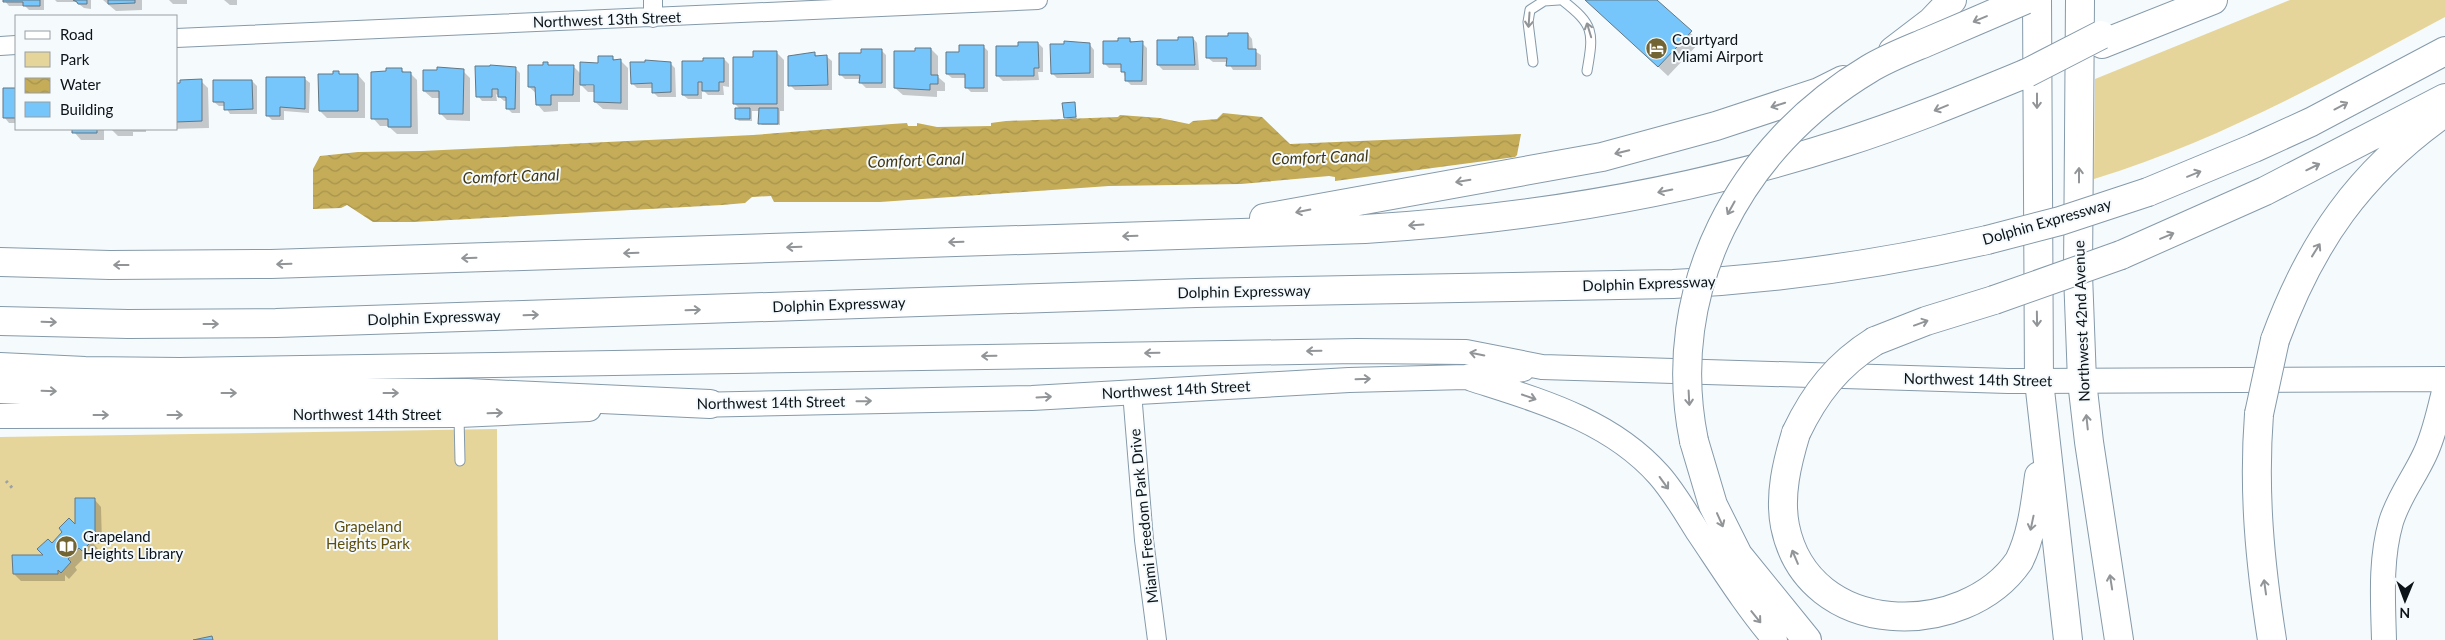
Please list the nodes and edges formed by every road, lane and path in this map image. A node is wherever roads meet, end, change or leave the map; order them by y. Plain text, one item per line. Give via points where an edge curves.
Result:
1 (653, 0) edge
2 (1038, 0) edge
3 (1561, 0) edge
4 (1952, 0) edge
5 (2025, 0) edge
6 (2037, 0) edge
7 (2080, 0) edge
8 (2169, 0) edge
9 (2212, 0) edge
10 (653, 18) junction
11 (178, 38) edge
12 (2102, 40) junction
13 (15, 45) edge
14 (0, 46) edge
15 (2445, 51) edge
16 (1533, 62) dead end
17 (1587, 70) dead end
18 (2445, 98) edge
19 (2445, 112) edge
20 (1179, 234) junction
21 (0, 262) edge
22 (0, 321) edge
23 (0, 365) edge
24 (1542, 367) junction
25 (1466, 377) junction
26 (2445, 379) edge
27 (2082, 381) junction
28 (2039, 382) junction
29 (2445, 388) edge
30 (0, 389) edge
31 (1132, 392) junction
32 (710, 404) junction
33 (459, 415) junction
34 (0, 416) edge
35 (2044, 440) junction
36 (460, 461) dead end
37 (6, 481) dead end
38 (14, 490) dead end
39 (2120, 637) edge
40 (1157, 640) edge
41 (1775, 640) edge
42 (1807, 640) edge
43 (2068, 640) edge
44 (2272, 640) edge
45 (2384, 640) edge

1 - 10 street
2 - 10 street, Northwest 13th Street
3 -> 16 lane via 1544,1 1530,10 1528,22
17 -> 3 lane via 1591,48 1589,25
4 -> 20 highway via 1931,22 1887,55 1818,92 1677,138 1561,166 1439,185
5 -> 42 highway, bridge via 1871,67 1817,104 1788,130 1757,166 1714,242 1694,309 1690,345 1688,388 1694,441 1713,505 1738,555
6 -> 28 highway
27 -> 7 highway, Northwest 42nd Avenue via 2078,274
8 - 12 highway
9 - 12 highway
10 - 11 street, Northwest 13th Street
12 -> 20 highway, bridge via 1908,121 1788,160 1664,191 1500,218 1419,225
13 - 14 street
22 -> 15 highway, Dolphin Expressway, bridge via 266,323 1176,294 1673,284 1760,278 1924,255 2060,220 2148,192 2311,122
35 -> 18 highway, bridge via 2031,528 2020,561 2008,580 1986,603 1968,615 1939,626 1915,630 1881,626 1850,614 1824,597 1800,567 1787,535 1785,478 1796,432 1813,398 1848,360 1875,341 1926,321 2121,255 2265,191
44 -> 19 highway, bridge via 2256,496 2259,414 2275,340 2313,253 2343,208 2384,162
20 -> 21 highway via 252,265 119,266
24 -> 23 main road, Northwest 14th Street via 1466,352 1348,351 282,369 85,369
24 - 25 main road, Northwest 14th Street
24 - 28 main road, Northwest 14th Street
31 -> 25 main road, Northwest 14th Street
25 -> 41 main road via 1588,420 1641,458 1660,476 1747,606
26 - 27 main road, Northwest 14th Street
27 - 28 main road, Northwest 14th Street
39 -> 27 highway, Northwest 42nd Avenue
28 - 35 highway
29 - 45 main road via 2430,441 2402,494 2391,524 2384,566
30 -> 32 highway via 85,393 467,393
32 -> 31 main road, Northwest 14th Street via 1032,398
31 - 40 street, Miami Freedom Park Drive via 1144,540
33 -> 32 main road, Northwest 14th Street
34 -> 33 main road, Northwest 14th Street
33 - 36 lane
35 - 43 highway
37 - 38 path

